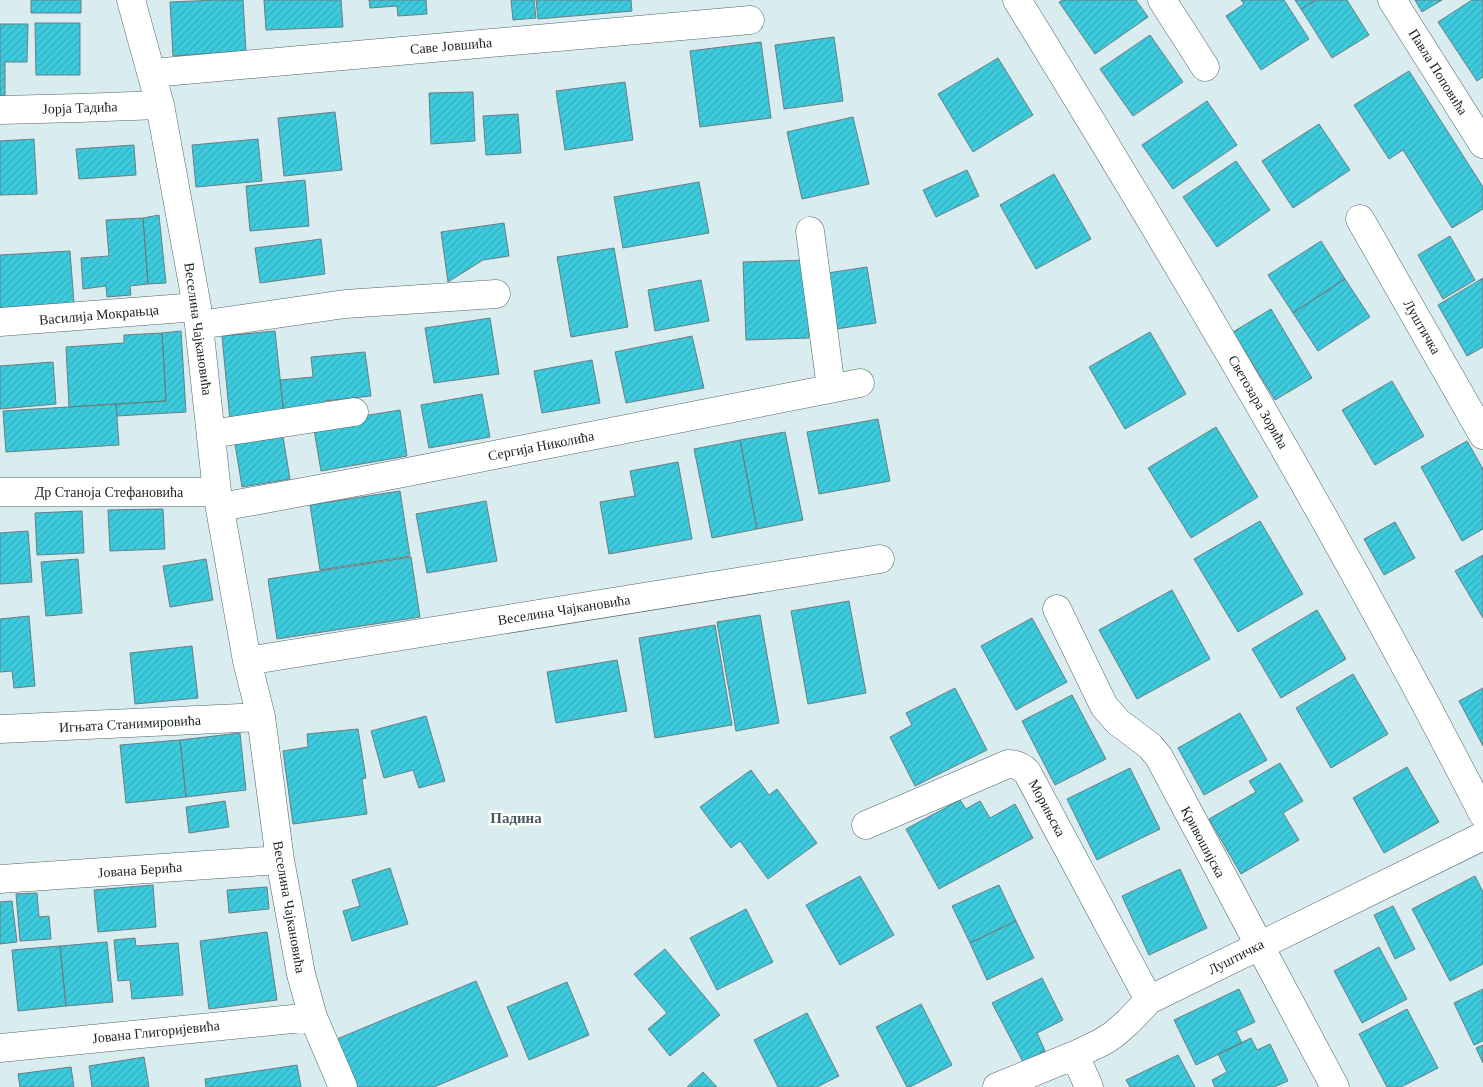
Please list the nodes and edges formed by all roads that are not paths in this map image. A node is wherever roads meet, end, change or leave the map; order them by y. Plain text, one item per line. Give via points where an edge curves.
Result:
1 (132, 0) edge
2 (1016, 0) edge
3 (1162, 0) edge
4 (1392, 0) edge
5 (750, 20) dead end
6 (1205, 67) dead end
7 (152, 73) junction
8 (160, 105) junction
9 (0, 110) edge
10 (1483, 144) edge
11 (1360, 219) dead end
12 (810, 231) dead end
13 (496, 294) dead end
14 (198, 316) junction
15 (0, 322) edge
16 (860, 384) dead end
17 (831, 388) junction
18 (354, 412) dead end
19 (211, 434) junction
20 (1483, 434) edge
21 (0, 492) edge
22 (219, 499) junction
23 (880, 560) dead end
24 (1057, 609) dead end
25 (247, 661) junction
26 (261, 718) junction
27 (0, 729) edge
28 (1483, 814) edge
29 (866, 825) dead end
30 (1483, 836) edge
31 (280, 860) junction
32 (0, 880) edge
33 (1258, 946) junction
34 (1149, 1000) junction
35 (313, 1017) junction
36 (0, 1048) edge
37 (1075, 1055) junction
38 (343, 1087) edge
39 (997, 1087) edge
40 (1089, 1087) edge
41 (1335, 1087) edge

1 - 7 street, Веселина Чајкановића
2 - 28 street, Светозара Зорића via 1127,178 1291,458 1391,637
3 - 6 street
4 - 10 street, Павла Поповића
5 - 7 street, Саве Јовшића
7 - 8 street, Веселина Чајкановића
8 - 9 street, Јорја Тадића
8 - 14 street, Веселина Чајкановића
11 - 20 street, Луштичка
12 - 17 street
13 - 14 street, Василија Мокрањца
14 - 15 street, Василија Мокрањца
14 - 19 street, Веселина Чајкановића
16 - 17 street, Сергија Николића
17 - 22 street, Сергија Николића via 362,481
18 - 19 street
19 - 22 street, Веселина Чајкановића
21 - 22 street, Др Станоја Стефановића
22 - 25 street, Веселина Чајкановића
23 - 25 street, Веселина Чајкановића
24 - 33 street, Кривошијска via 1104,706 1159,757
25 - 26 street, Веселина Чајкановића
26 - 27 street, Игњата Станимировића
26 - 31 street, Веселина Чајкановића
29 - 34 street, Морињска via 1008,764 1022,767
30 - 33 street, Луштичка
31 - 32 street, Јована Берића
31 - 35 street, Веселина Чајкановића via 300,974
33 - 34 street, Луштичка
33 - 41 street, Кривошијска
34 - 37 street, Луштичка via 1113,1035
35 - 36 street, Јована Глигоријевића
35 - 38 street, Веселина Чајкановића
37 - 39 street, Луштичка
37 - 40 street

